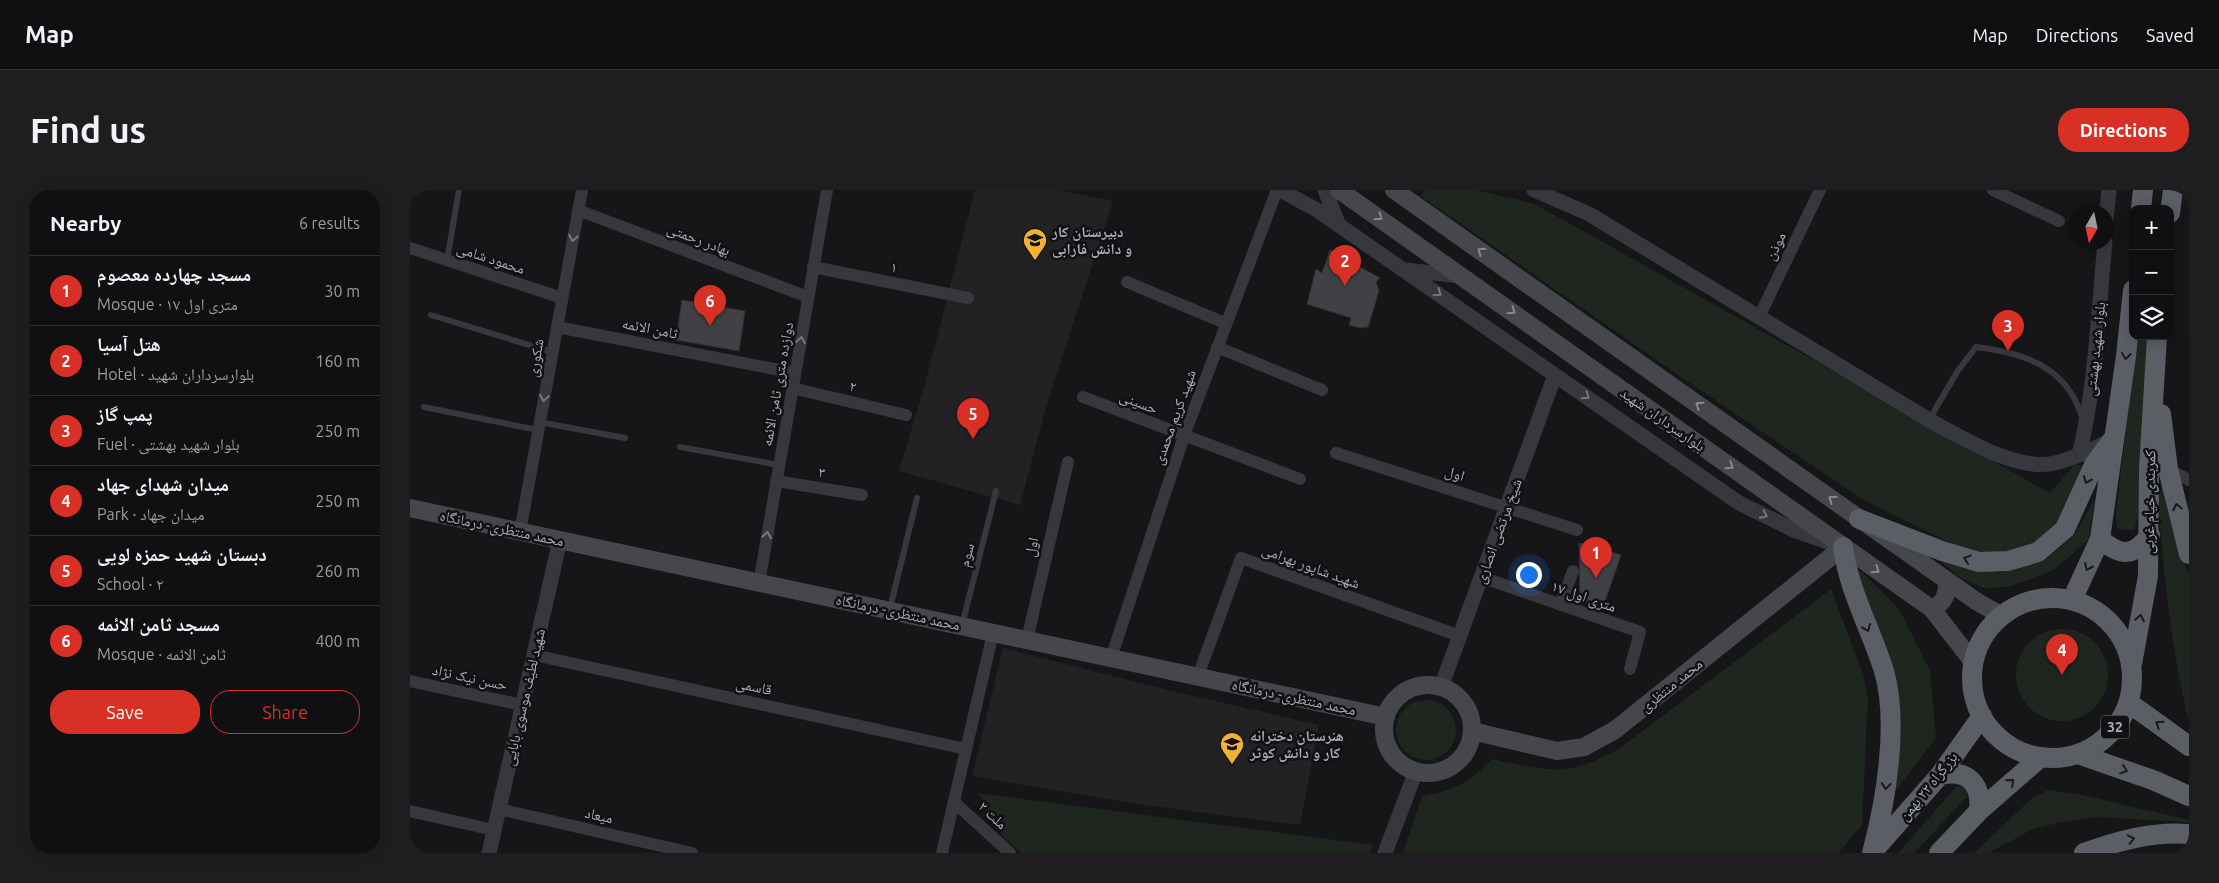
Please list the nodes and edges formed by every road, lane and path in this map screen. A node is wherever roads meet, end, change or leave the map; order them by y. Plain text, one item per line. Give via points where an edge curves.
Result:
1 (459, 190) edge
2 (582, 190) edge
3 (826, 190) edge
4 (1278, 190) edge
5 (1325, 190) edge
6 (1339, 190) edge
7 (1394, 190) edge
8 (1534, 190) edge
9 (1820, 190) edge
10 (2109, 190) edge
11 (2143, 190) edge
12 (2173, 190) edge
13 (1997, 191) edge
14 (2108, 205) edge
15 (2141, 205) edge
16 (2171, 205) edge
17 (578, 210) junction
18 (2059, 222) dead end
19 (1338, 223) junction
20 (410, 248) edge
21 (2103, 250) edge
22 (447, 260) junction
23 (813, 267) junction
24 (1403, 270) junction
25 (1462, 276) junction
26 (1127, 282) dead end
27 (2132, 295) edge
28 (808, 297) junction
29 (562, 298) junction
30 (968, 298) dead end
31 (430, 315) dead end
32 (1759, 316) junction
33 (1225, 323) junction
34 (557, 327) junction
35 (2157, 340) edge
36 (1217, 347) junction
37 (552, 352) junction
38 (2155, 359) junction
39 (795, 374) junction
40 (1555, 375) junction
41 (792, 388) junction
42 (1322, 390) dead end
43 (1084, 397) dead end
44 (424, 407) dead end
45 (906, 415) dead end
46 (1929, 420) junction
47 (539, 426) junction
48 (2086, 426) junction
49 (1184, 436) junction
50 (625, 438) dead end
51 (2113, 439) junction
52 (680, 447) dead end
53 (1336, 453) dead end
54 (2079, 455) junction
55 (1068, 462) dead end
56 (779, 465) junction
57 (2168, 469) junction
58 (1300, 480) dead end
59 (2189, 480) edge
60 (776, 481) junction
61 (996, 491) dead end
62 (862, 495) dead end
63 (918, 498) dead end
64 (1507, 507) junction
65 (410, 508) edge
66 (1859, 518) junction
67 (1577, 530) dead end
68 (520, 532) junction
69 (2150, 535) junction
70 (2100, 539) junction
71 (560, 540) junction
72 (1843, 548) junction
73 (2189, 554) edge
74 (1573, 571) dead end
75 (1481, 578) junction
76 (1947, 581) junction
77 (759, 583) junction
78 (2072, 600) junction
79 (1560, 605) junction
80 (1932, 609) junction
81 (889, 610) junction
82 (2002, 616) junction
83 (961, 626) junction
84 (993, 633) junction
85 (1460, 636) junction
86 (1027, 640) junction
87 (534, 655) junction
88 (1111, 658) junction
89 (1973, 662) junction
90 (2132, 666) junction
91 (1630, 669) dead end
92 (1198, 676) junction
93 (410, 681) edge
94 (1441, 688) junction
95 (2129, 702) junction
96 (522, 705) junction
97 (1982, 716) junction
98 (1386, 717) junction
99 (1472, 730) junction
100 (2189, 746) edge
101 (966, 749) junction
102 (2078, 754) junction
103 (2041, 757) junction
104 (1416, 771) junction
105 (1940, 775) junction
106 (2189, 796) edge
107 (954, 802) junction
108 (499, 809) junction
109 (410, 811) edge
110 (1979, 811) junction
111 (494, 830) junction
112 (2189, 834) edge
113 (489, 853) edge
114 (692, 853) edge
115 (942, 853) edge
116 (1010, 853) edge
117 (1385, 853) edge
118 (1872, 853) edge
119 (1939, 853) edge
120 (2084, 853) edge

1 - 22 lane
2 - 17 street, شکوری
3 - 23 street, دوازده متری ثامن الائمه
4 - 19 street
4 - 33 street, شهید کریم محمدی
5 - 19 street
6 -> 25 main road, بلوارسرداران شهید
66 -> 7 main road
8 - 32 street via 1589,214
9 - 32 street, موذن
10 - 14 street
11 - 15 highway
12 - 16 highway
13 - 18 street
17 - 28 street, بهادر رحمتی
17 -> 29 street, شکوری
19 - 24 street
20 - 22 street, محمود شامی
21 - 48 street, بلوار شهید بهشتی
22 - 29 street, محمود شامی
23 - 28 street, دوازده متری ثامن الائمه
23 - 30 street, ۱
24 - 25 street
24 -> 40 street
25 -> 72 main road, بلوارسرداران شهید
26 - 33 street
27 -> 51 highway
39 -> 28 street, دوازده متری ثامن الائمه
29 - 34 street, شکوری
31 - 37 lane
32 - 46 street
33 - 36 street, شهید کریم محمدی
34 - 37 street, شکوری
34 - 39 street, ثامن الائمه
35 - 38 highway, کمربندی خیام غربی / 32
36 - 42 street
36 - 49 street, شهید کریم محمدی
37 -> 47 street, شکوری
38 - 57 highway
38 - 69 highway, کمربندی خیام غربی / 32 via 2149,469
39 - 41 street, دوازده متری ثامن الائمه
40 - 64 street, شیخ مرتضی انصاری
40 -> 72 street via 1739,503 1796,531
41 - 45 street, ۲
41 - 56 street, دوازده متری ثامن الائمه
43 - 49 street, حسینی
44 - 47 lane
46 - 48 lane via 1976,346 2008,351 2050,370 2071,392
46 - 54 street via 1982,448 2016,460 2053,463
47 - 50 lane
47 - 68 street, شکوری
48 - 54 street, بلوار شهید بهشتی
49 - 58 street, حسینی
49 - 88 street, شهید کریم محمدی
51 - 54 street
51 -> 66 highway via 2094,465 2065,529 2038,552 2008,562 1979,562
51 - 70 highway
52 - 56 lane
53 - 64 street, اول
55 - 86 street, اول
56 - 60 street, دوازده متری ثامن الائمه
57 - 59 street
73 -> 57 highway
60 - 62 street, ۳
77 -> 60 street, دوازده متری ثامن الائمه
61 - 83 lane, سوم
63 - 81 lane
64 - 67 street, اول
64 - 75 street, شیخ مرتضی انصاری
65 - 68 main road, محمد منتظری- درمانگاه
66 - 76 main road
68 - 71 main road, محمد منتظری- درمانگاه
69 - 70 highway via 2141,547 2128,552 2112,549
90 -> 69 highway, کمربندی خیام غربی / 32 via 2148,576
70 -> 78 highway
71 - 77 main road, محمد منتظری- درمانگاه
71 - 87 street, شهید لطیف موسوی بابایی
72 -> 80 main road, بلوارسرداران شهید
72 - 99 main road, محمد منتظری via 1615,730 1584,747 1557,751
72 -> 118 highway via 1846,569 1884,671 1889,698 1884,808
74 - 79 street
75 - 79 street, ۱۷ متری اول
75 - 85 street, شیخ مرتضی انصاری
76 - 80 main road via 1944,601
76 - 82 main road
77 - 81 main road, محمد منتظری- درمانگاه
78 - 82 highway, 32 via 2035,600
78 - 90 highway, 32 via 2105,618 2122,640
79 - 91 street, ۱۷ متری اول via 1640,632
80 - 89 main road, بلوارسرداران شهید
81 - 83 main road, محمد منتظری- درمانگاه
82 - 89 highway, 32 via 1988,629
83 - 84 main road, محمد منتظری- درمانگاه
84 - 86 main road, محمد منتظری- درمانگاه
84 - 101 street
85 - 92 street, شهید شاپور بهرامی via 1241,558
85 - 94 street, شیخ مرتضی انصاری
86 - 88 main road, محمد منتظری- درمانگاه
87 - 96 street, شهید لطیف موسوی بابایی
87 - 101 street, قاسمی
88 - 92 main road, محمد منتظری- درمانگاه
89 - 97 highway, 32 via 1972,681
90 - 95 highway, 32
92 - 98 main road, محمد منتظری- درمانگاه
93 - 96 street, حسن نیک نژاد
94 - 98 main road via 1430,686 1407,691 1391,706
94 - 99 main road via 1460,699 1467,709
100 -> 95 highway, 32
95 - 102 highway, 32 via 2109,734
96 - 108 street, شهید لطیف موسوی بابایی
97 - 103 highway, 32 via 1992,731 2007,744
97 - 105 highway, بزرگراه ۲۲ بهمن
98 - 104 main road via 1384,728 1390,750 1396,759
99 - 104 main road via 1466,752 1449,768 1438,772
101 - 107 street
102 - 103 highway, 32 via 2060,758
102 -> 106 highway, 32
110 -> 103 highway
104 - 117 street
105 - 110 highway via 1953,772 1966,776 1976,785
105 - 118 highway, بزرگراه ۲۲ بهمن
107 - 115 street
107 - 116 street, ملت ۲
108 - 111 street, شهید لطیف موسوی بابایی
108 - 114 street, میعاد
109 - 111 street
110 - 119 highway
111 - 113 street, شهید لطیف موسوی بابایی
120 -> 112 highway via 2166,832

